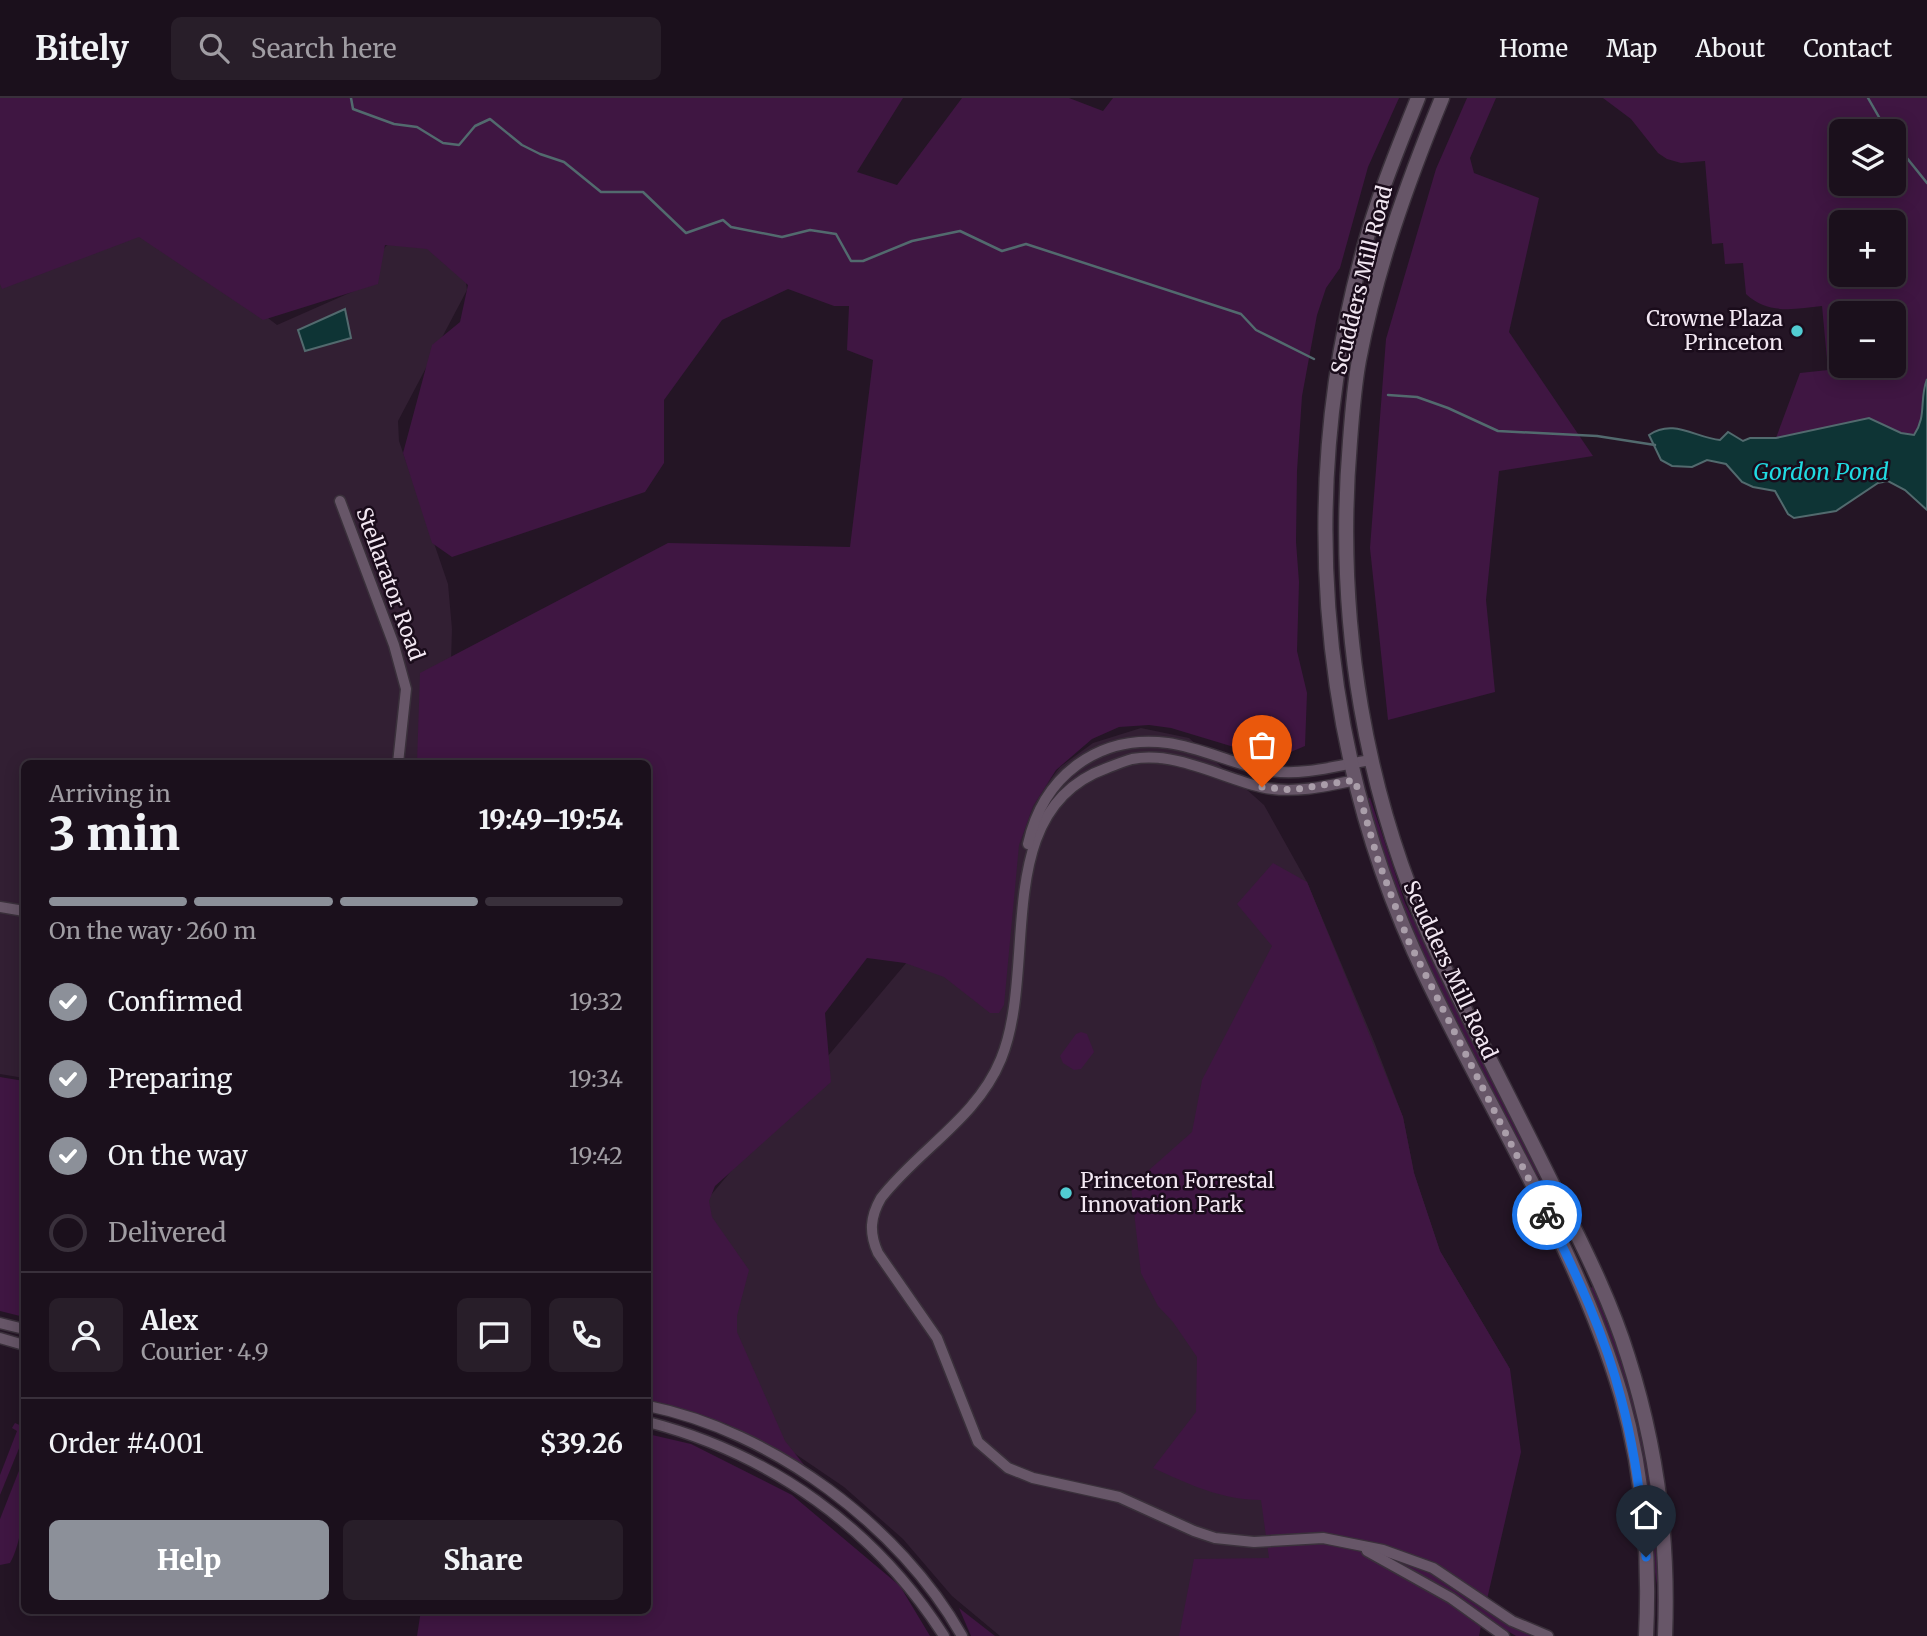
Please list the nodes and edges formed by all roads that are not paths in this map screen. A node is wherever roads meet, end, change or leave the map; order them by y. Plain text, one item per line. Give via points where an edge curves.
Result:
1 (1418, 98) edge
2 (1442, 98) edge
3 (340, 501) dead end
4 (398, 760) edge
5 (1371, 760) junction
6 (1351, 763) junction
7 (1355, 780) junction
8 (1027, 878) junction
9 (0, 907) edge
10 (21, 910) edge
11 (0, 1323) edge
12 (21, 1328) edge
13 (0, 1338) edge
14 (21, 1344) edge
15 (651, 1407) edge
16 (651, 1423) edge
17 (1352, 1543) junction
18 (1444, 1574) junction
19 (1435, 1589) junction
20 (944, 1636) edge
21 (962, 1636) edge
22 (1504, 1636) edge
23 (1548, 1636) edge
24 (1646, 1636) edge
25 (1665, 1636) edge

1 - 6 main road, Scudders Mill Road via 1362,254 1341,346 1330,437 1325,542 1329,622
2 - 5 main road, Scudders Mill Road via 1388,244 1353,401 1345,523 1347,599
3 - 4 street, Stellarator Road via 406,689
5 - 6 street
5 - 25 main road, Scudders Mill Road via 1409,887 1439,957 1589,1259 1627,1354 1659,1487 1667,1587
6 - 7 main road, Scudders Mill Road
6 - 8 street via 1282,772 1168,743 1112,747 1068,772 1042,802 1026,852
7 - 8 street via 1306,789 1272,789 1172,760 1126,761 1081,779 1064,793 1042,824
7 - 24 main road, Scudders Mill Road via 1408,940 1555,1231 1620,1395 1642,1509
8 - 17 street via 1013,1023 1000,1061 965,1114 881,1198 872,1223 878,1254 937,1338 978,1442 1008,1468 1032,1478 1119,1497 1216,1538 1254,1542 1323,1538
9 - 10 street
11 - 12 street
13 - 14 street
15 - 21 street via 723,1430 836,1495 902,1555
16 - 20 street via 735,1452 822,1503 898,1573
17 - 18 street
17 - 19 street
18 - 19 street
18 - 23 street via 1512,1621
19 - 22 street

